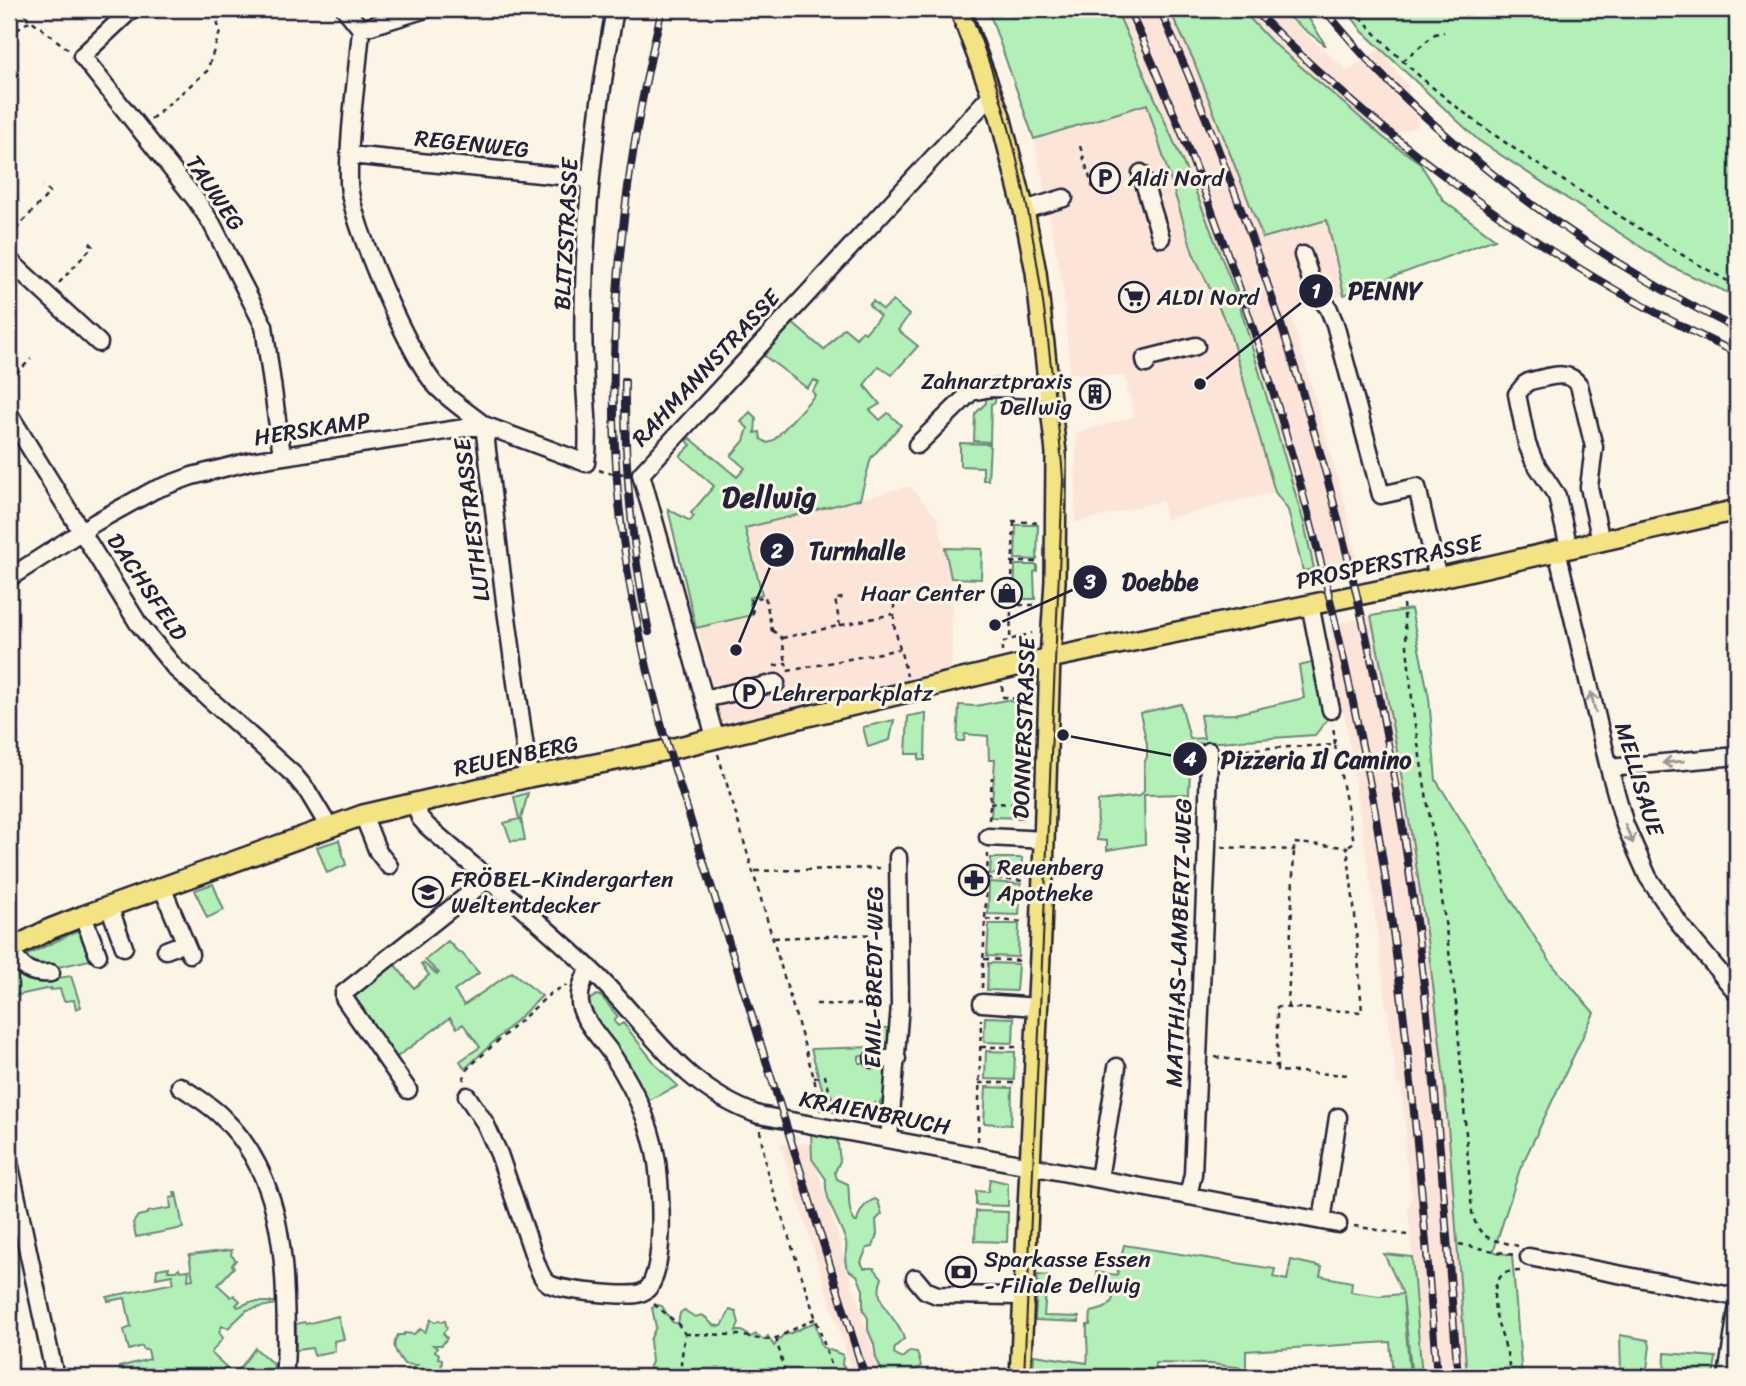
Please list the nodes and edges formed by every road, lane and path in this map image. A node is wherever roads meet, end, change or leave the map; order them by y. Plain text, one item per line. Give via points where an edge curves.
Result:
1 (17, 9) edge
2 (132, 9) edge
3 (223, 9) edge
4 (345, 9) edge
5 (426, 9) edge
6 (615, 9) edge
7 (960, 9) edge
8 (1354, 9) edge
9 (31, 20) junction
10 (361, 29) junction
11 (1444, 32) dead end
12 (9, 36) edge
13 (82, 56) junction
14 (1403, 61) junction
15 (992, 94) junction
16 (141, 128) junction
17 (1080, 146) dead end
18 (351, 155) junction
19 (1141, 173) dead end
20 (589, 179) junction
21 (43, 186) dead end
22 (1093, 188) dead end
23 (1064, 198) dead end
24 (1024, 209) junction
25 (9, 237) edge
26 (1161, 238) dead end
27 (87, 240) dead end
28 (1303, 255) dead end
29 (9, 260) edge
30 (1737, 286) edge
31 (48, 296) junction
32 (99, 343) dead end
33 (1196, 346) dead end
34 (30, 359) dead end
35 (1146, 364) dead end
36 (9, 382) edge
37 (1050, 390) junction
38 (11, 423) edge
39 (484, 425) junction
40 (917, 445) dead end
41 (282, 455) junction
42 (586, 463) junction
43 (641, 474) junction
44 (1737, 510) edge
45 (1056, 524) junction
46 (82, 531) junction
47 (1601, 541) junction
48 (1563, 549) junction
49 (1012, 562) junction
50 (1056, 562) junction
51 (9, 578) edge
52 (1438, 578) junction
53 (1402, 586) junction
54 (842, 598) dead end
55 (894, 604) dead end
56 (1310, 604) junction
57 (1010, 605) junction
58 (754, 614) dead end
59 (893, 614) junction
60 (1045, 620) junction
61 (840, 626) junction
62 (772, 630) junction
63 (766, 632) dead end
64 (782, 638) junction
65 (1010, 640) junction
66 (1002, 643) dead end
67 (900, 649) junction
68 (1050, 658) junction
69 (786, 663) dead end
70 (907, 676) dead end
71 (782, 677) joint
72 (1003, 697) dead end
73 (704, 699) junction
74 (1049, 704) junction
75 (1331, 710) joint
76 (715, 737) junction
77 (1335, 745) junction
78 (1209, 751) joint
79 (1737, 756) edge
80 (1609, 768) junction
81 (529, 777) junction
82 (992, 777) dead end
83 (415, 803) junction
84 (990, 803) junction
85 (1045, 805) junction
86 (363, 815) junction
87 (329, 827) junction
88 (988, 837) junction
89 (1045, 839) junction
90 (1207, 847) junction
91 (1347, 847) junction
92 (1294, 850) junction
93 (898, 863) joint
94 (389, 866) dead end
95 (753, 872) junction
96 (987, 878) junction
97 (488, 879) junction
98 (1043, 882) junction
99 (162, 887) junction
100 (108, 906) junction
101 (83, 916) junction
102 (986, 919) junction
103 (1041, 923) junction
104 (900, 933) junction
105 (774, 938) junction
106 (124, 947) dead end
107 (9, 950) edge
108 (166, 950) dead end
109 (98, 955) dead end
110 (984, 959) junction
111 (1040, 961) junction
112 (51, 973) dead end
113 (586, 975) junction
114 (1737, 993) edge
115 (982, 1003) junction
116 (816, 1004) dead end
117 (900, 1004) junction
118 (1038, 1007) junction
119 (1288, 1007) junction
120 (1036, 1046) junction
121 (981, 1047) junction
122 (1197, 1056) junction
123 (873, 1059) dead end
124 (897, 1059) junction
125 (1277, 1066) junction
126 (1116, 1068) dead end
127 (1350, 1075) dead end
128 (814, 1078) junction
129 (979, 1083) junction
130 (1034, 1083) junction
131 (180, 1086) dead end
132 (408, 1090) dead end
133 (467, 1097) joint
134 (880, 1103) dead end
135 (760, 1115) junction
136 (1338, 1117) dead end
137 (824, 1126) junction
138 (889, 1139) junction
139 (978, 1155) junction
140 (9, 1162) edge
141 (1030, 1164) junction
142 (1099, 1179) junction
143 (1188, 1196) junction
144 (1337, 1223) junction
145 (1406, 1235) dead end
146 (1459, 1244) dead end
147 (1528, 1252) joint
148 (1513, 1255) dead end
149 (1508, 1272) dead end
150 (915, 1278) dead end
151 (640, 1294) junction
152 (1022, 1296) junction
153 (1737, 1297) edge
154 (1737, 1311) edge
155 (816, 1318) junction
156 (685, 1334) junction
157 (776, 1338) junction
158 (55, 1377) edge
159 (284, 1377) edge
160 (682, 1377) edge
161 (786, 1377) edge
162 (835, 1377) edge
163 (1020, 1377) edge
164 (1510, 1377) edge
165 (1727, 1377) edge

1 - 9 path
2 - 13 street
3 - 16 path via 207,71
4 - 10 street
5 - 10 street
6 - 20 street, BLITZSTRASSE
7 - 15 main road, DONNERSTRASSE
8 - 14 path
9 - 12 path
9 - 13 path via 66,50
10 - 18 street, LUTHESTRASSE
11 - 14 path
13 - 16 street, TAUWEG
14 - 30 path via 1501,140
15 - 24 main road, DONNERSTRASSE
15 - 43 street, RAHMANNSTRASSE
16 - 41 street, TAUWEG via 212,224 264,326
17 - 22 path
18 - 20 street, REGENWEG
18 - 39 street, LUTHESTRASSE via 349,186 356,213 415,357 437,388
19 - 26 street
20 - 42 street, BLITZSTRASSE via 584,291
21 - 25 path via 50,192
23 - 24 street
24 - 37 main road, DONNERSTRASSE
27 - 31 path via 93,246
28 - 52 street via 1315,293 1335,324 1381,495 1417,487
29 - 31 street
31 - 32 street
33 - 35 street via 1145,359
34 - 36 path
37 - 40 street via 971,391
37 - 45 main road, DONNERSTRASSE
38 - 46 street, DACHSFELD
39 - 41 street, HERSKAMP
39 - 42 street, HERSKAMP
39 - 81 street, LUTHESTRASSE
41 - 46 street, HERSKAMP via 167,485
42 - 43 path via 607,474
43 - 73 street, RAHMANNSTRASSE
44 - 47 main road, PROSPERSTRASSE
45 - 49 path via 1013,522
45 - 50 main road, DONNERSTRASSE
46 - 51 street, HERSKAMP
46 - 87 street, DACHSFELD via 138,623 176,669 294,775
47 - 48 main road, PROSPERSTRASSE
47 - 48 street, MELLISAUE via 1589,487 1594,447 1579,385 1567,374 1530,381 1517,394 1527,444 1557,496
48 - 52 main road, PROSPERSTRASSE
80 -> 48 street, MELLISAUE
49 - 50 path
49 - 57 path
50 - 60 main road, DONNERSTRASSE
52 - 53 main road, PROSPERSTRASSE
53 - 56 main road, PROSPERSTRASSE
53 - 147 path via 1414,719 1456,1003 1472,1212 1475,1227 1485,1237
54 - 61 path via 835,599
55 - 59 path
56 - 68 main road, PROSPERSTRASSE
56 - 75 street
57 - 60 path via 1037,606
57 - 65 path
58 - 62 path via 751,600 765,596
59 - 61 path
59 - 67 path
60 - 65 path via 1033,633
60 - 68 main road, DONNERSTRASSE
61 - 64 path
62 - 63 path
62 - 64 path
64 - 69 path
65 - 66 path
67 - 70 path
67 - 71 path
68 - 74 main road, DONNERSTRASSE
68 - 76 main road, REUENBERG
71 - 73 street
72 - 74 path via 1021,702 1030,717
73 - 76 street, RAHMANNSTRASSE
74 - 85 main road, DONNERSTRASSE
75 - 77 path
76 - 81 main road, REUENBERG
76 - 95 path
77 - 78 path
77 - 91 path via 1354,842
78 - 90 street, MATTHIAS-LAMBERTZ-WEG
79 -> 80 street
80 -> 114 street, MELLISAUE via 1625,825 1648,877 1697,948
81 - 83 main road, REUENBERG
82 - 84 path
83 - 86 main road, REUENBERG
83 - 97 street, KRAIENBRUCH via 422,821
84 - 85 path
84 - 88 path
85 - 89 main road, DONNERSTRASSE
86 - 87 main road, REUENBERG
86 - 94 street
87 - 99 main road, REUENBERG
88 - 89 street
88 - 96 path
89 - 98 main road, DONNERSTRASSE
90 - 92 path
90 - 122 street, MATTHIAS-LAMBERTZ-WEG
91 - 92 path via 1294,843
91 - 119 path via 1362,1012
92 - 119 path
93 - 95 path
93 - 104 street, EMIL-BREDT-WEG
95 - 105 path
96 - 98 path
96 - 102 path
97 - 113 street, KRAIENBRUCH
97 - 132 street via 344,993
98 - 103 main road, DONNERSTRASSE
99 - 100 main road, REUENBERG
99 - 108 street via 187,948
100 - 101 main road, REUENBERG
100 - 106 street
101 - 107 main road, REUENBERG
101 - 109 street
102 - 103 path
102 - 110 path
103 - 111 main road, DONNERSTRASSE
104 - 105 path
104 - 117 street, EMIL-BREDT-WEG
105 - 128 path
107 - 112 street via 33,973
110 - 111 path
110 - 115 path
111 - 118 main road, DONNERSTRASSE
113 - 133 path via 551,993 468,1068 462,1079
113 - 135 street, KRAIENBRUCH via 682,1069 712,1092
113 - 151 street via 581,1008 634,1090 655,1154 658,1263 650,1286
115 - 118 street
115 - 121 path
116 - 117 path
117 - 124 street, EMIL-BREDT-WEG
118 - 120 main road, DONNERSTRASSE
119 - 125 path via 1277,1007
120 - 121 path
120 - 130 main road, DONNERSTRASSE
121 - 129 path
122 - 125 path
122 - 143 street, MATTHIAS-LAMBERTZ-WEG via 1193,1174
123 - 124 street
124 - 138 street, EMIL-BREDT-WEG
125 - 127 path via 1277,1071
126 - 142 street
128 - 134 path via 825,1076 832,1100 849,1105
128 - 137 path
129 - 130 path
129 - 139 path
130 - 141 main road, DONNERSTRASSE
131 - 159 street via 232,1126 269,1189 284,1266
133 - 151 street via 492,1137 546,1282 608,1294
135 - 137 street, KRAIENBRUCH
135 - 155 path via 767,1171
136 - 144 street
137 - 138 street, KRAIENBRUCH
138 - 139 street, KRAIENBRUCH
139 - 141 street, KRAIENBRUCH
140 - 158 street
141 - 142 street, KRAIENBRUCH
141 - 152 main road, DONNERSTRASSE
142 - 143 street, KRAIENBRUCH
143 - 144 street, KRAIENBRUCH
144 - 145 path
146 - 148 path
147 - 153 street
149 - 164 path via 1500,1276 1494,1295
150 - 152 street via 925,1290 937,1294
151 - 156 path
152 - 163 main road, DONNERSTRASSE
154 - 165 street
155 - 157 path
155 - 162 path
156 - 157 path
156 - 160 path
157 - 161 path

